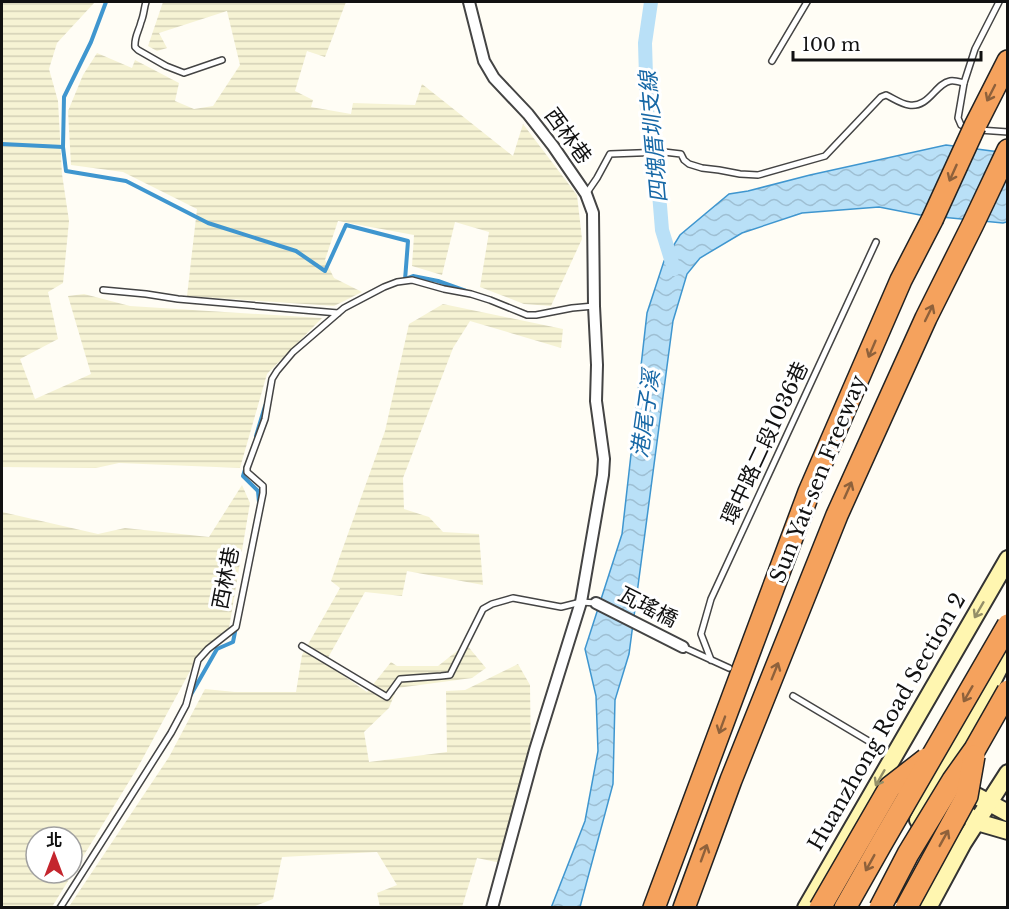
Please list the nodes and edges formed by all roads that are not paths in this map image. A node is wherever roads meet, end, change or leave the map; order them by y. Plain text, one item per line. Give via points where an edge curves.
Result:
1 (146, 2) edge
2 (469, 2) edge
3 (807, 2) edge
4 (999, 2) edge
5 (222, 60) dead end
6 (772, 61) dead end
7 (1008, 61) edge
8 (964, 83) junction
9 (1008, 132) edge
10 (1008, 150) edge
11 (586, 194) junction
12 (876, 242) dead end
13 (103, 290) dead end
14 (594, 306) junction
15 (338, 313) junction
16 (1008, 559) edge
17 (581, 602) junction
18 (596, 603) joint
19 (1008, 625) edge
20 (302, 646) dead end
21 (683, 647) joint
22 (1008, 651) edge
23 (711, 660) junction
24 (729, 668) dead end
25 (1008, 669) edge
26 (1008, 691) edge
27 (793, 696) dead end
28 (975, 749) junction
29 (934, 753) junction
30 (893, 756) junction
31 (1008, 773) edge
32 (940, 786) junction
33 (988, 804) junction
34 (1008, 813) edge
35 (977, 822) junction
36 (1008, 831) edge
37 (60, 908) edge
38 (492, 908) edge
39 (654, 908) edge
40 (684, 908) edge
41 (806, 908) edge
42 (820, 908) edge
43 (845, 908) edge
44 (871, 908) edge
45 (879, 908) edge
46 (906, 908) edge
47 (928, 908) edge

1 - 5 lane via 136,35 138,50 184,73
2 - 11 street, 西林巷 via 484,61 494,78 554,146
3 - 6 lane
4 - 8 lane via 975,49
7 -> 39 highway, Sun Yat-sen Freeway, bridge via 901,280 809,492
8 - 9 lane via 958,118 961,125 967,129
8 - 11 lane via 946,82 920,104 906,105 886,95 881,97 825,156 758,176 702,168 689,164 681,154 610,154
40 -> 10 highway, Sun Yat-sen Freeway via 837,515
11 - 14 street, 西林巷 via 593,213
12 - 23 lane, 環中路二段1036巷 via 711,599 701,634
13 - 15 lane
14 - 15 lane, 西林巷 via 527,315 481,297 412,280 384,287
14 - 17 street, 西林巷 via 596,401 604,459
15 - 37 lane, 西林巷 via 292,352 272,379 265,419 247,468 263,486 263,493 236,627 198,660 186,705 171,733
16 -> 30 street, Huanzhong Road Section 2
17 - 18 lane
17 - 20 lane via 561,607 513,598 492,604 483,609 450,675 400,679 387,697
17 - 38 street, 西林巷
18 - 21 street, 瓦瑤橋
19 -> 29 highway, bridge
21 - 23 lane
22 - 32 street
23 - 24 lane
25 - 32 street
26 - 28 highway, bridge
27 - 30 lane
28 - 45 highway, bridge via 908,854
46 -> 28 highway, bridge via 967,796
29 - 42 highway, bridge via 890,787
29 -> 43 highway, bridge
30 - 32 street
30 -> 41 street, Huanzhong Road Section 2
31 - 33 street
32 - 33 street
32 - 35 street
32 - 44 street
32 - 45 street
33 - 34 street
33 - 35 street
35 - 36 street
35 - 47 street

